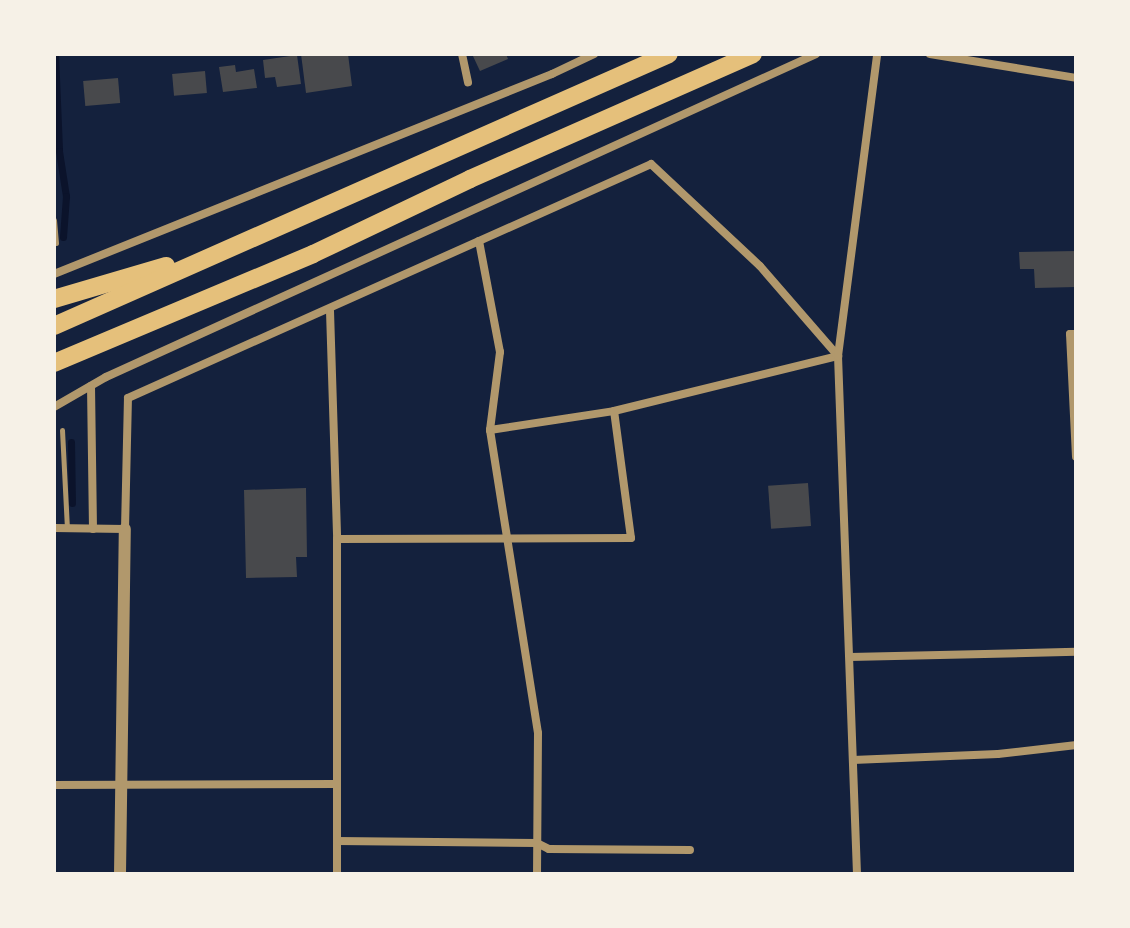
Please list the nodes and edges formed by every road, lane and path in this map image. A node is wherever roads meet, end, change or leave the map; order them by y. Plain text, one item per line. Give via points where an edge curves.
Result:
1 (462, 54) edge
2 (594, 54) edge
3 (669, 54) edge
4 (753, 54) edge
5 (816, 54) edge
6 (877, 54) edge
7 (930, 54) edge
8 (1076, 78) edge
9 (468, 82) dead end
10 (54, 220) edge
11 (286, 225) junction
12 (479, 241) junction
13 (56, 243) dead end
14 (54, 274) edge
15 (54, 299) edge
16 (330, 311) junction
17 (54, 326) edge
18 (1076, 334) edge
19 (838, 356) junction
20 (54, 364) edge
21 (91, 386) junction
22 (54, 407) edge
23 (614, 411) junction
24 (62, 430) dead end
25 (490, 430) junction
26 (1076, 457) edge
27 (54, 528) edge
28 (67, 528) junction
29 (93, 529) junction
30 (125, 529) junction
31 (337, 539) junction
32 (507, 541) junction
33 (1076, 652) edge
34 (850, 657) junction
35 (1076, 745) edge
36 (853, 760) junction
37 (121, 783) junction
38 (336, 784) junction
39 (54, 785) edge
40 (337, 841) junction
41 (537, 843) junction
42 (690, 850) dead end
43 (120, 874) edge
44 (337, 874) edge
45 (537, 874) edge
46 (857, 874) edge

1 - 9 street
2 - 14 street
3 - 11 highway
4 - 20 highway via 313,254
5 - 21 street
6 - 19 street
7 - 8 street
10 - 13 lane
11 - 15 highway
11 - 17 highway
12 - 16 street
12 - 19 street via 651,164 760,266
12 - 25 street via 500,352
16 - 30 street via 128,398
16 - 31 street
18 - 26 street via 1070,334
19 - 23 street
19 - 34 street
21 - 22 street
21 - 29 street
23 - 25 street
23 - 32 street via 631,538
24 - 28 lane
25 - 32 street
27 - 28 street
28 - 29 street
29 - 30 street
30 - 37 street
31 - 32 street
31 - 38 street
32 - 41 street via 538,733
33 - 34 street
34 - 36 street
35 - 36 street
36 - 46 street
37 - 38 street
37 - 39 street
37 - 43 street
38 - 40 street
40 - 41 street
40 - 44 street
41 - 42 street via 549,849
41 - 45 street

